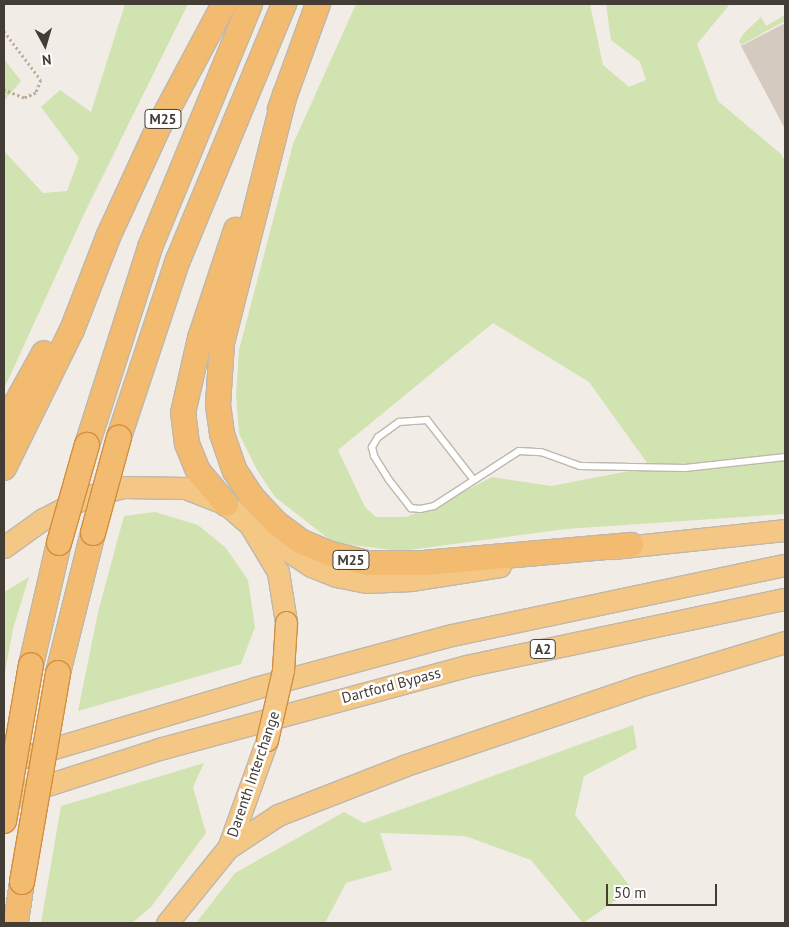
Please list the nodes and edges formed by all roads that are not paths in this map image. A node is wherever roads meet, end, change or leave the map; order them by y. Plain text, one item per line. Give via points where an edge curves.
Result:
1 (224, 4) edge
2 (250, 4) edge
3 (284, 4) edge
4 (318, 4) edge
5 (285, 94) junction
6 (108, 237) junction
7 (4, 425) edge
8 (785, 457) edge
9 (4, 468) edge
10 (473, 479) junction
11 (226, 504) junction
12 (250, 525) junction
13 (785, 530) edge
14 (632, 545) junction
15 (4, 547) edge
16 (785, 565) edge
17 (785, 599) edge
18 (785, 642) edge
19 (4, 763) edge
20 (4, 799) edge
21 (4, 821) edge
22 (228, 848) junction
23 (16, 923) edge
24 (167, 923) edge

1 - 6 highway, M25 via 160,124
2 - 21 highway, M25, bridge via 150,247 87,445 31,664
3 - 23 highway, bridge via 178,260 119,437 58,673
4 - 5 highway, M25
5 - 11 highway, M25 via 223,266 184,400 184,427 192,460 206,484
5 - 14 highway, M25 via 233,293 222,351 218,405 222,434 236,471 251,496 275,522 300,541 331,554 368,563 424,563
6 - 7 highway, M25
6 - 9 highway, M25 via 72,330
8 - 10 lane via 685,468 589,466 541,452 519,451
10 - 10 lane via 434,506 410,508 374,456 372,447 378,437 399,422 427,420
11 - 12 highway, Darenth Interchange
11 - 15 highway, Darenth Interchange via 185,488 122,487 86,497 43,519
12 - 14 highway via 311,566 336,576 383,583
12 - 22 highway, Darenth Interchange, bridge via 278,572 286,622 283,670 268,740
13 - 14 highway
16 - 19 highway, A2 via 452,635 292,677
17 - 20 highway, Dartford Bypass / A2 via 631,629 439,673 159,749
18 - 22 highway via 653,681 406,765 278,815
22 - 24 highway, Darenth Interchange

